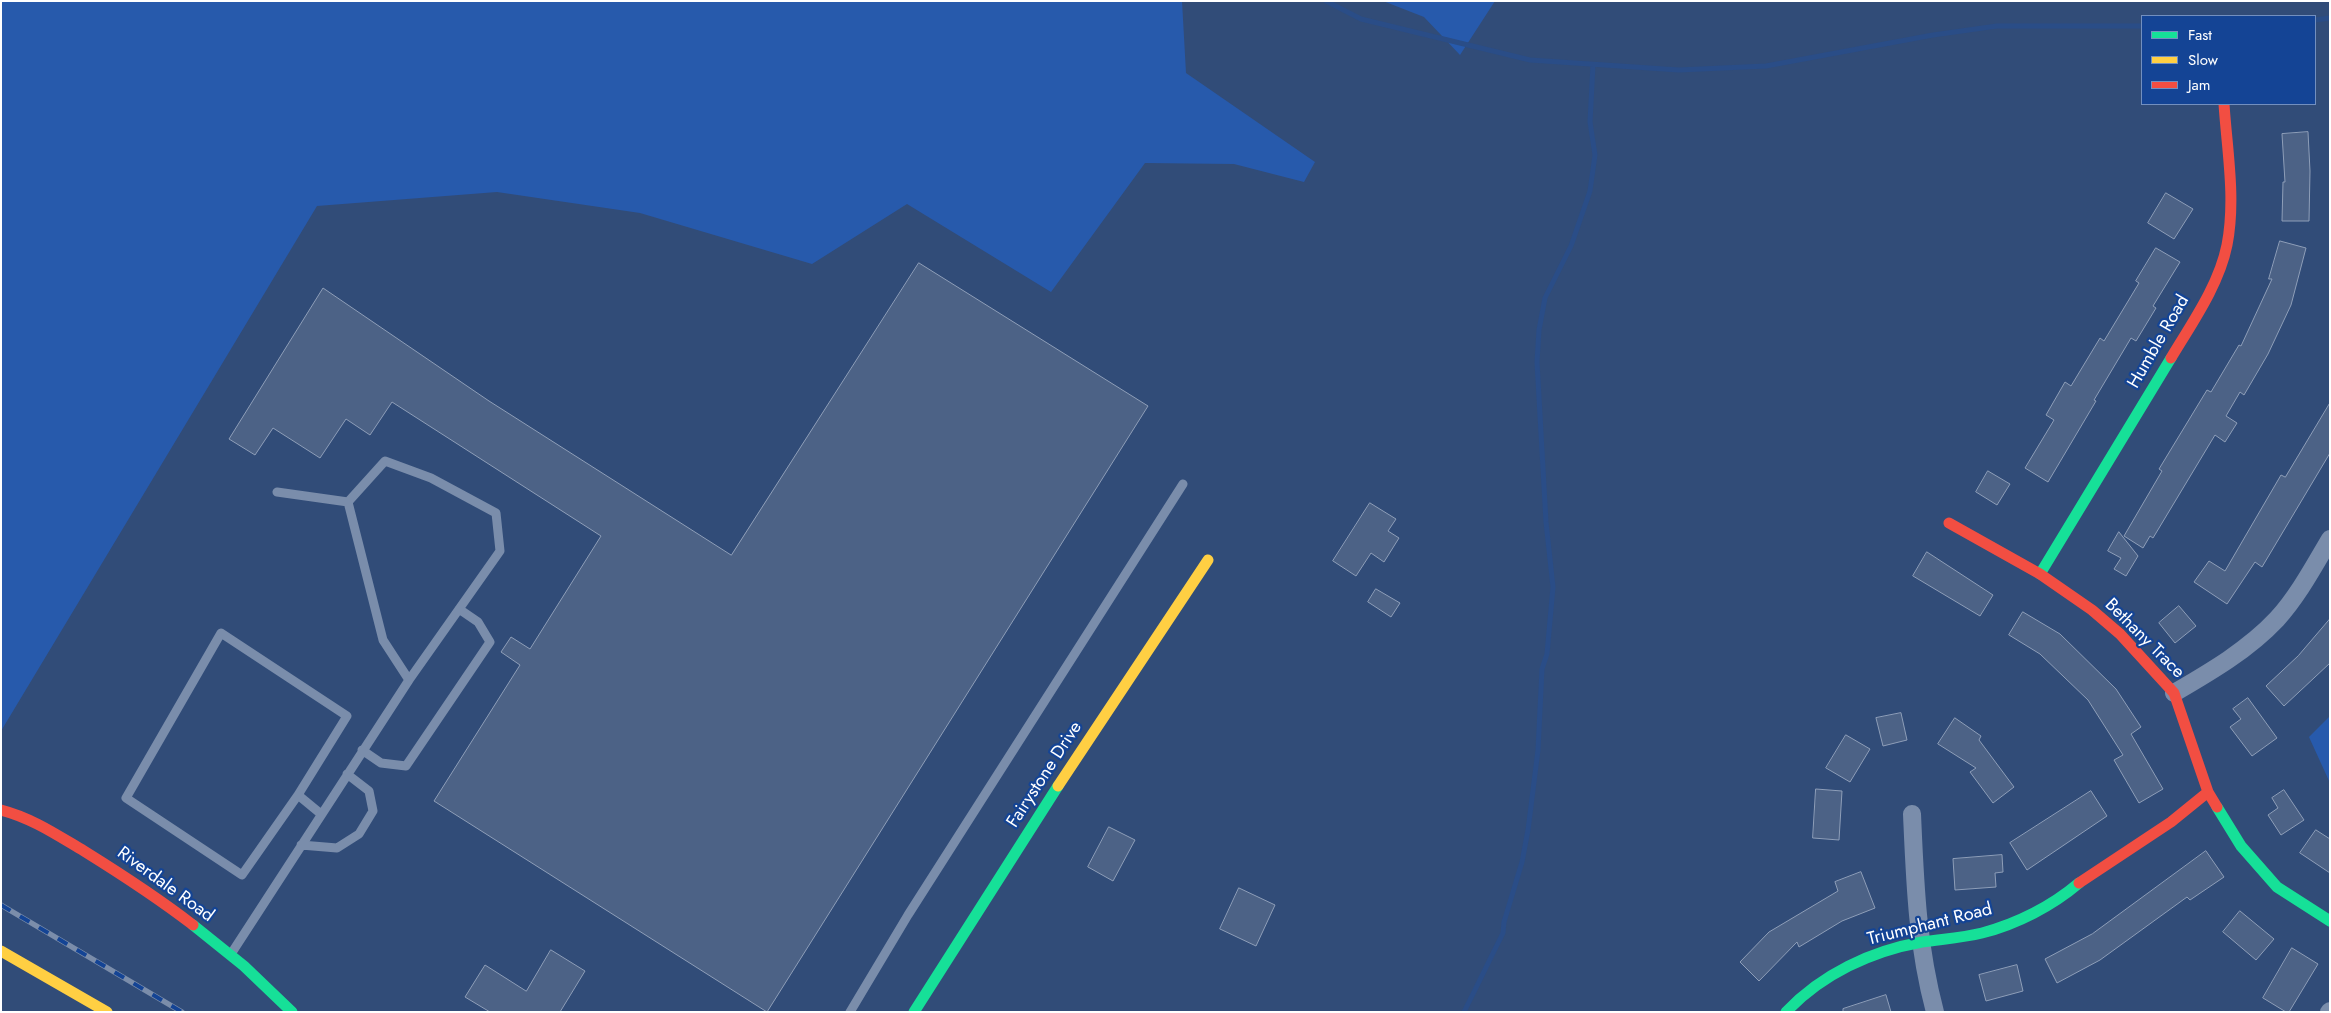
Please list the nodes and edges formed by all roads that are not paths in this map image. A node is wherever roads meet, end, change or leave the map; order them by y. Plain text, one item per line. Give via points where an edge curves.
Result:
1 (2224, 105) edge
2 (1183, 484) dead end
3 (277, 492) dead end
4 (348, 502) junction
5 (1949, 523) dead end
6 (2330, 539) edge
7 (1208, 560) dead end
8 (2040, 574) junction
9 (459, 609) junction
10 (409, 680) junction
11 (2174, 693) junction
12 (362, 750) junction
13 (347, 774) junction
14 (2208, 792) junction
15 (298, 795) junction
16 (1, 810) edge
17 (321, 814) junction
18 (1912, 814) dead end
19 (301, 845) junction
20 (2330, 921) edge
21 (1920, 942) junction
22 (1, 951) edge
23 (230, 956) junction
24 (107, 1012) edge
25 (292, 1012) edge
26 (850, 1012) edge
27 (914, 1012) edge
28 (1786, 1012) edge
29 (1935, 1012) edge

1 - 8 street, Humble Road via 2231,207 2227,246 2213,284 2184,338
2 - 26 lane via 908,915
3 - 4 lane
4 - 9 lane via 385,461 431,478 496,512 500,551
4 - 10 lane via 383,640
5 - 8 street, Bethany Trace
6 - 11 street via 2277,619 2241,650
7 - 27 street, Fairystone Drive via 1071,766
8 - 11 street, Bethany Trace via 2120,634
9 - 10 lane
9 - 12 lane via 478,622 490,642 406,766 382,763
10 - 12 lane
11 - 14 street, Bethany Trace
12 - 13 lane
13 - 17 lane
13 - 19 lane via 369,791 373,811 359,834 337,848
14 - 20 street, Bethany Trace via 2241,846 2277,887
14 - 21 street, Triumphant Road via 2187,812 2032,914 1978,935
15 - 15 lane via 347,716 221,633 126,798 242,875
15 - 17 lane
16 - 23 street, Riverdale Road via 38,823 106,864 158,899
17 - 19 lane
18 - 21 street
19 - 23 lane
21 - 28 street, Triumphant Road via 1870,956 1841,970 1795,1001
21 - 29 street via 1924,973
22 - 24 street
23 - 25 street, Riverdale Road

